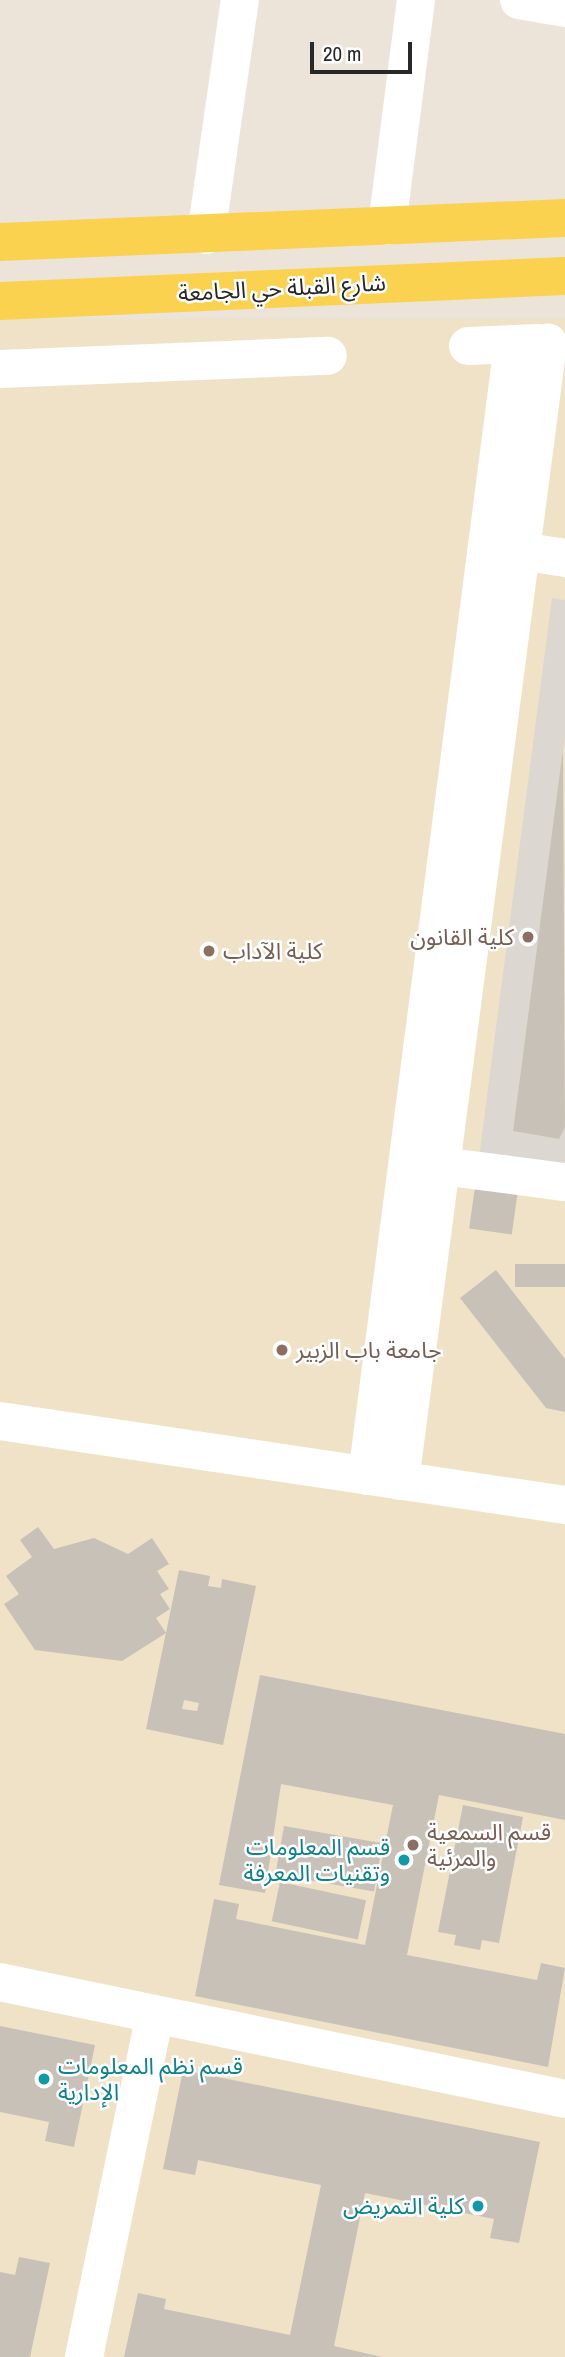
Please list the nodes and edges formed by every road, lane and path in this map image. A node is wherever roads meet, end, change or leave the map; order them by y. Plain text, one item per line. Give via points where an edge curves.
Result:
1 (240, 0) edge
2 (416, 0) edge
3 (519, 0) edge
4 (565, 8) edge
5 (565, 218) edge
6 (387, 226) junction
7 (206, 235) junction
8 (0, 242) edge
9 (565, 276) edge
10 (0, 301) edge
11 (542, 343) edge
12 (468, 346) dead end
13 (328, 356) dead end
14 (0, 369) edge
15 (520, 551) junction
16 (565, 558) edge
17 (441, 1166) junction
18 (565, 1182) edge
19 (0, 1421) edge
20 (383, 1479) junction
21 (565, 1505) edge
22 (0, 1982) edge
23 (155, 2014) junction
24 (565, 2099) edge
25 (84, 2357) edge

1 - 7 street
2 - 6 street
3 - 4 street
5 - 6 main road
6 - 7 main road
7 - 8 main road
9 - 10 main road, شارع القبلة حي الجامعة
11 - 12 street
11 - 15 street
11 - 20 street
13 - 14 street
15 - 16 street
15 - 17 street
17 - 18 street
17 - 20 street
19 - 20 street
20 - 21 street
22 - 23 street
23 - 24 street
23 - 25 street

